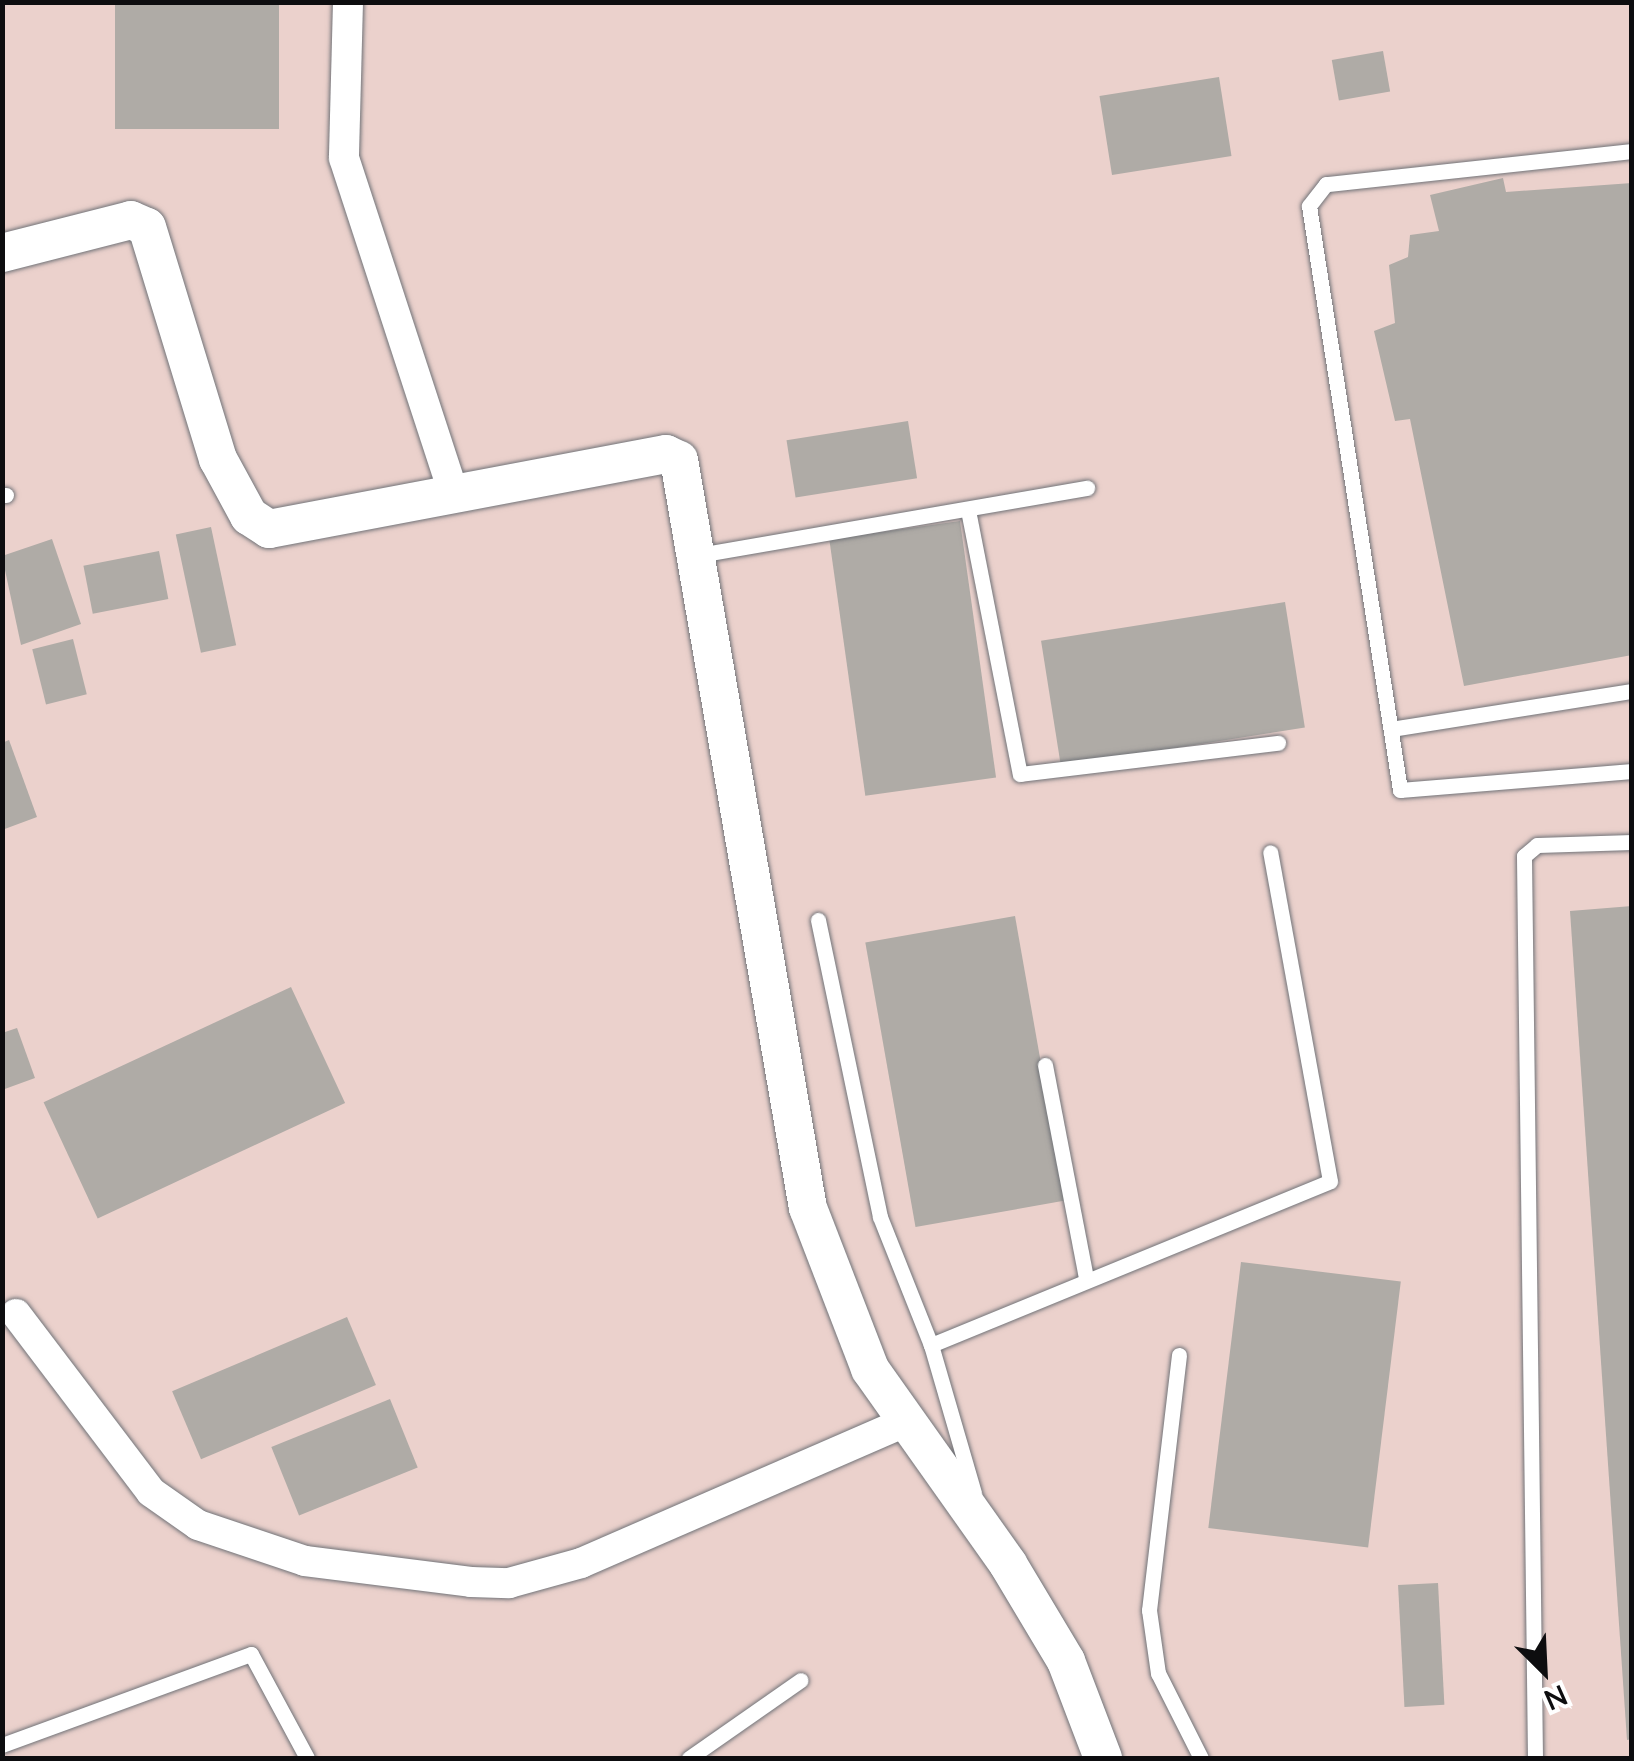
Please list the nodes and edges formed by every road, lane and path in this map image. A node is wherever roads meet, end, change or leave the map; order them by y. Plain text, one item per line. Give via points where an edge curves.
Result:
1 (348, 2) edge
2 (1632, 151) edge
3 (2, 252) edge
4 (1086, 488) dead end
5 (453, 492) junction
6 (968, 510) junction
7 (698, 555) junction
8 (1632, 691) edge
9 (1391, 728) junction
10 (1278, 744) dead end
11 (1632, 771) edge
12 (1632, 842) edge
13 (1270, 852) dead end
14 (818, 920) dead end
15 (1045, 1066) dead end
16 (1086, 1278) junction
17 (16, 1314) dead end
18 (931, 1345) junction
19 (1179, 1355) dead end
20 (902, 1423) junction
21 (985, 1530) junction
22 (801, 1680) dead end
23 (2, 1745) edge
24 (307, 1758) edge
25 (689, 1758) edge
26 (1104, 1758) edge
27 (1200, 1758) edge
28 (1535, 1758) edge

1 - 5 street via 344,158
2 - 9 lane via 1326,184 1312,197
3 - 5 street via 131,220 146,227 218,459 258,524 282,531
4 - 6 lane
5 - 7 street via 674,456
6 - 7 lane
6 - 10 lane via 1020,774
7 - 20 street via 808,1208 856,1338
8 - 9 lane
9 - 11 lane via 1397,782 1409,793
12 - 28 lane via 1537,845 1524,856
13 - 16 lane via 1330,1181
14 - 18 lane via 880,1216
15 - 16 lane
16 - 18 lane
17 - 20 street via 151,1492 198,1525 305,1561 471,1582 509,1583 581,1563
18 - 21 lane
19 - 27 lane via 1149,1610 1158,1673
20 - 21 street
21 - 26 street via 1066,1661
22 - 25 lane
23 - 24 lane via 252,1654

